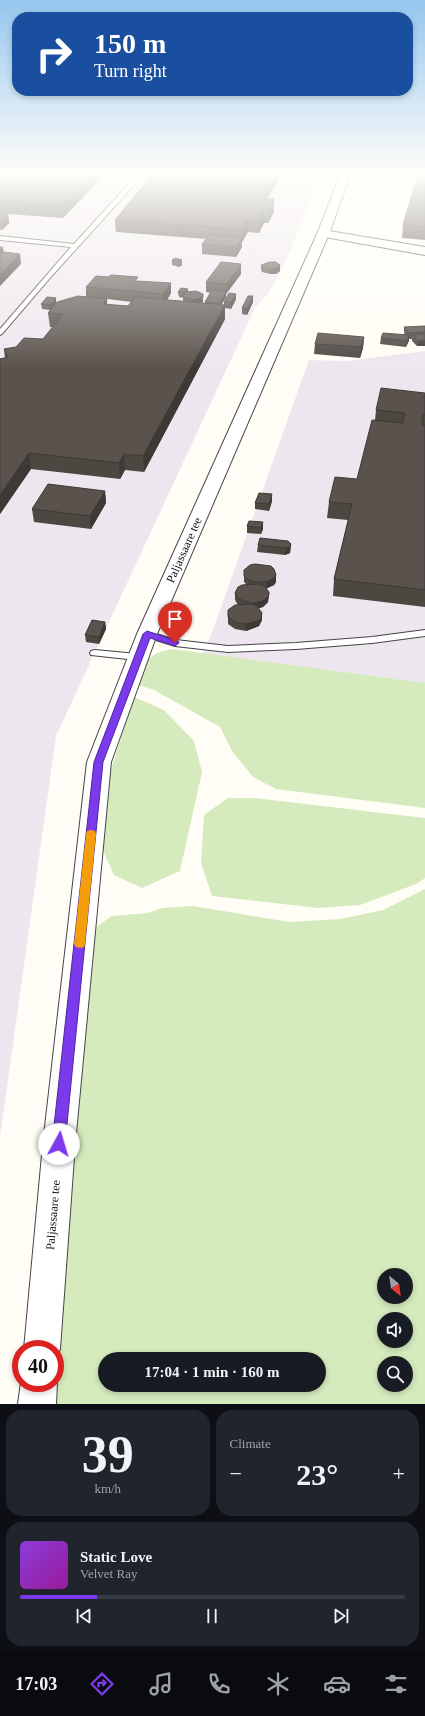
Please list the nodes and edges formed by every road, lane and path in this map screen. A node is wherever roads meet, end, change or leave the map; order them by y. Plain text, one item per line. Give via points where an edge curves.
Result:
1 (5, 239) edge
2 (83, 239) edge
3 (321, 239) edge
4 (350, 239) edge
5 (76, 246) junction
6 (425, 251) edge
7 (0, 333) edge
8 (425, 633) edge
9 (142, 645) junction
10 (95, 653) dead end
11 (43, 1340) edge
12 (38, 1392) edge
13 (37, 1404) edge

1 - 5 lane
2 - 5 lane
3 - 9 street, Paljassaare tee
4 - 6 street
5 - 7 lane
8 - 9 lane via 296,646 228,649 175,643
9 - 10 lane
9 - 11 street, Paljassaare tee via 98,762 59,1144
12 - 13 street

